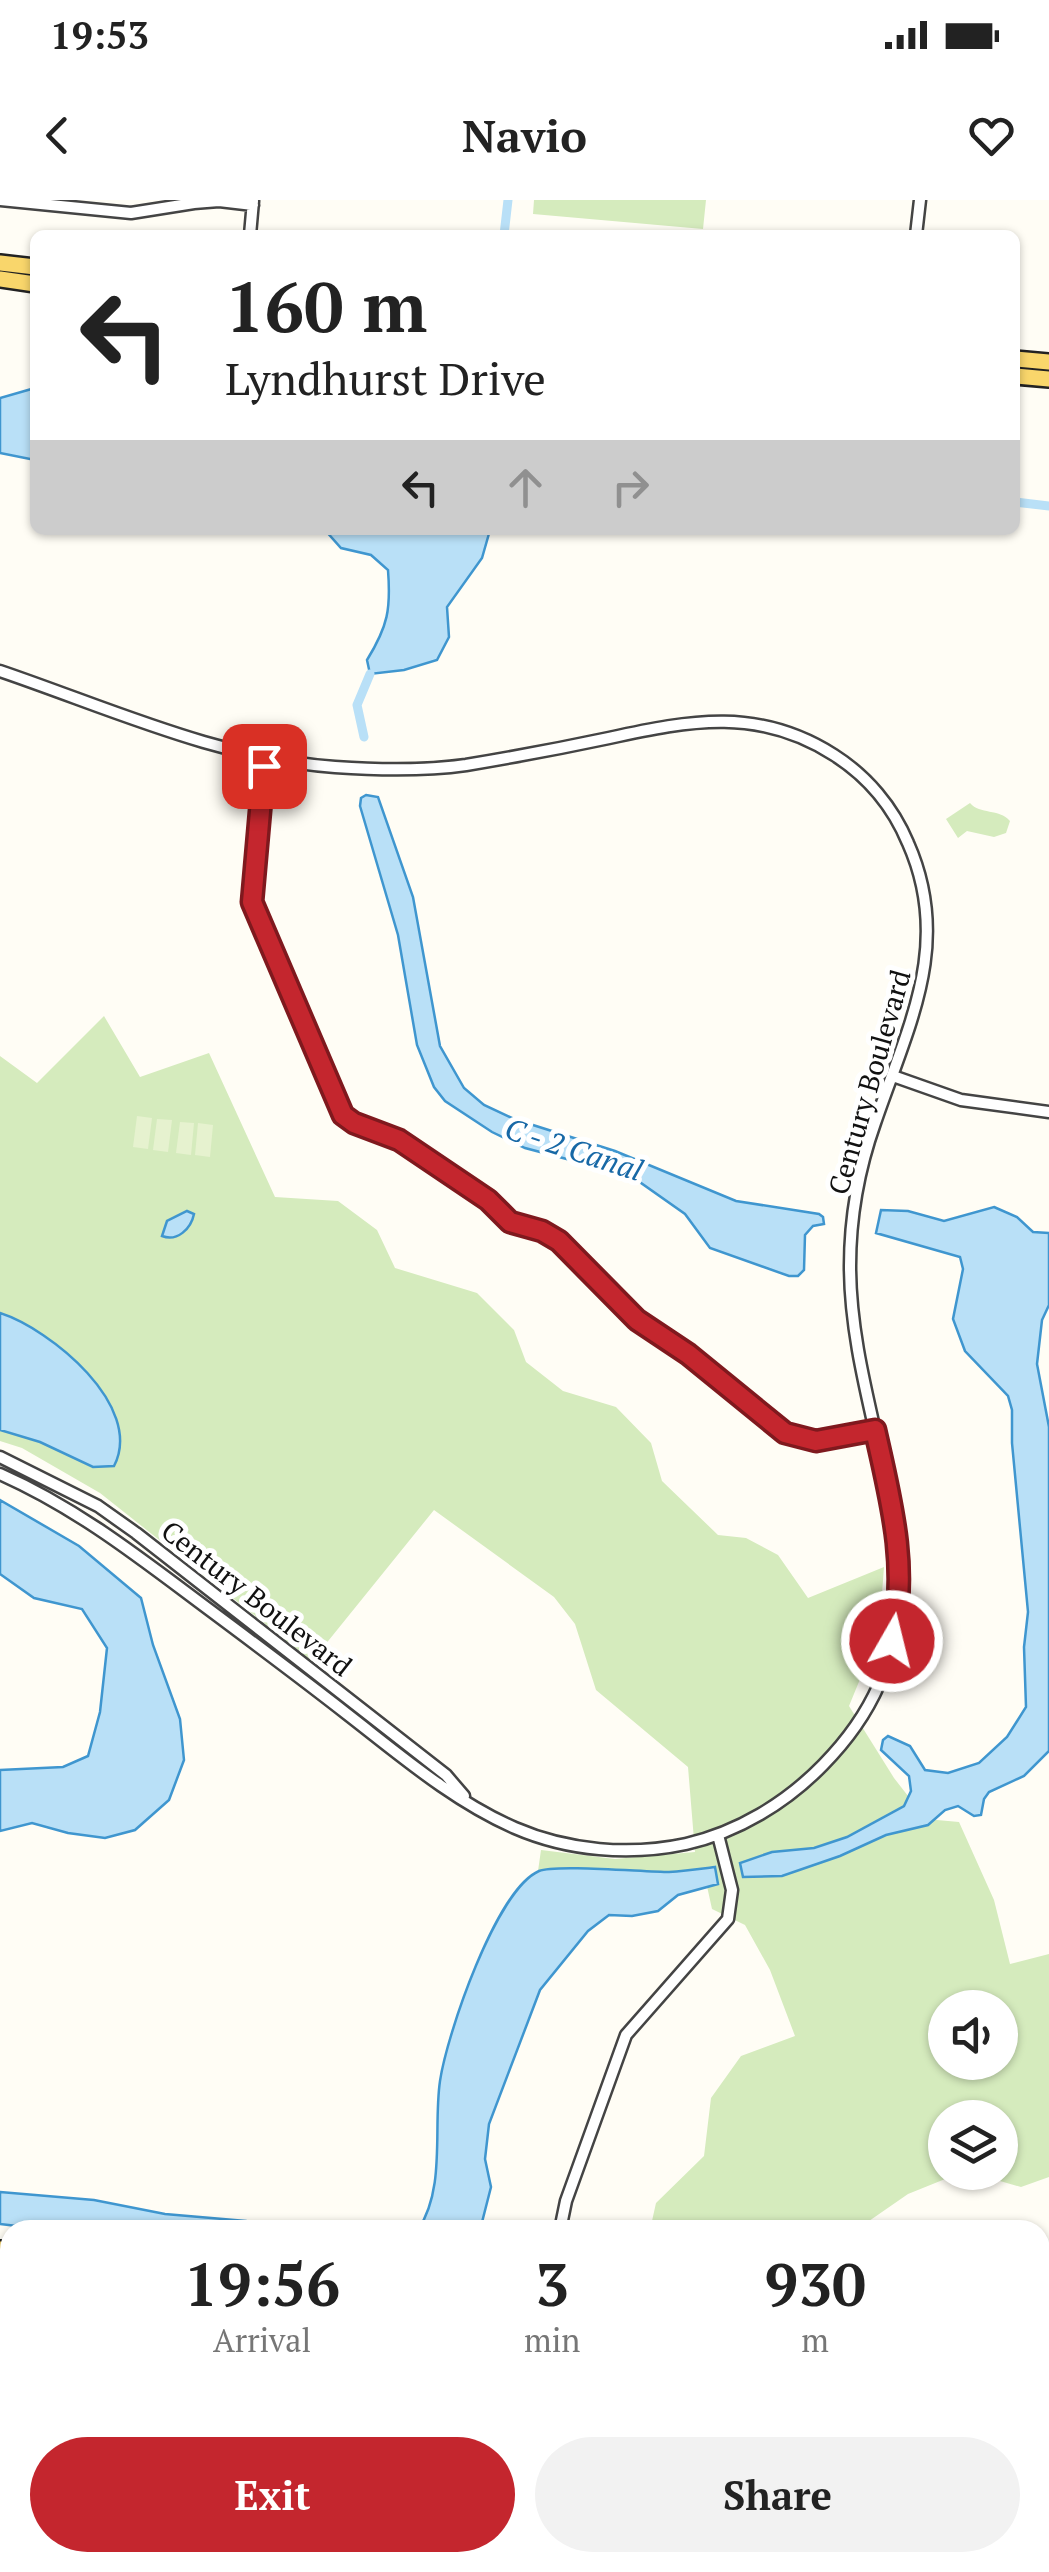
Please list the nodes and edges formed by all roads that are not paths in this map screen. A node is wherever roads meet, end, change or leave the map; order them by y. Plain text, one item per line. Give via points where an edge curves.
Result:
1 (0, 200) edge
2 (920, 200) edge
3 (253, 203) edge
4 (250, 230) edge
5 (917, 230) edge
6 (0, 263) edge
7 (30, 266) edge
8 (0, 280) edge
9 (30, 283) edge
10 (1020, 359) edge
11 (1049, 362) edge
12 (1020, 376) edge
13 (1049, 379) edge
14 (0, 671) edge
15 (265, 757) junction
16 (893, 1076) junction
17 (1049, 1112) edge
18 (875, 1430) junction
19 (0, 1456) edge
20 (0, 1474) edge
21 (468, 1800) junction
22 (718, 1835) junction
23 (562, 2220) edge

1 - 3 street via 130,213 194,202
2 - 5 street
3 - 4 street
6 - 7 main road
8 - 9 main road
10 - 11 main road
12 - 13 main road
14 - 15 street, Century Boulevard
15 - 16 street, Century Boulevard via 330,767 456,766 710,720 746,721 803,738 836,756 892,812 924,892 928,956
15 - 18 street via 252,902 343,1115 399,1140 510,1222 559,1241 637,1320 785,1433 816,1441
16 - 17 street via 961,1100
16 - 18 street, Century Boulevard via 860,1177 850,1262 858,1352
18 - 22 street, Century Boulevard via 900,1551 897,1622 886,1664 847,1740 825,1764 759,1815
19 - 21 street, Century Boulevard via 136,1533 446,1775
20 - 21 street, Century Boulevard via 90,1520 438,1785
21 - 22 street, Century Boulevard via 512,1827 584,1848 648,1850
22 - 23 street via 732,1890 728,1919 626,2035

